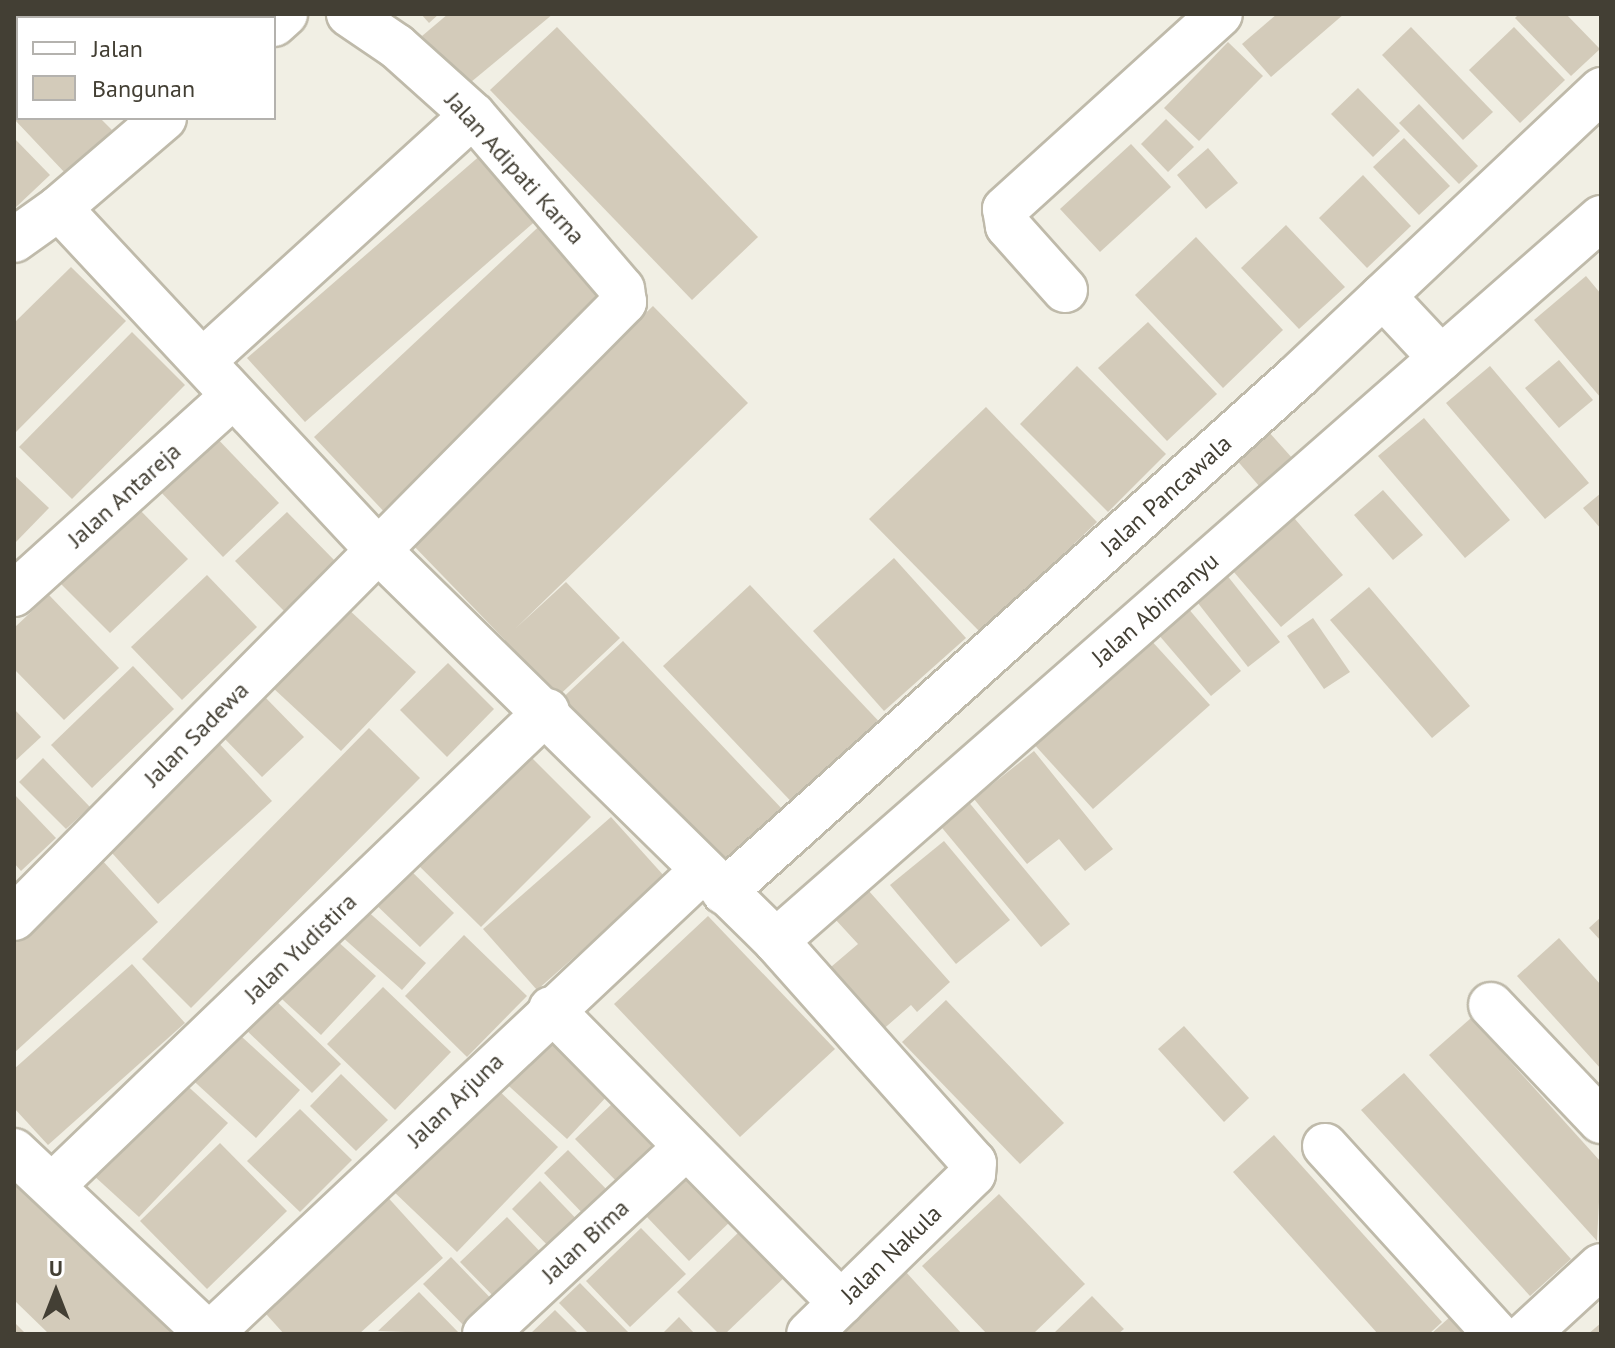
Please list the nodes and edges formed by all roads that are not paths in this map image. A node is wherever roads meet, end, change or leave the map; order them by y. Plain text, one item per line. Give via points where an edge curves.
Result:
1 (349, 14) edge
2 (1220, 14) edge
3 (1601, 90) edge
4 (473, 115) junction
5 (162, 120) edge
6 (59, 208) junction
7 (1601, 218) edge
8 (14, 240) edge
9 (1065, 290) dead end
10 (1383, 296) junction
11 (622, 305) joint
12 (1441, 358) junction
13 (205, 359) junction
14 (233, 396) junction
15 (377, 549) junction
16 (14, 594) edge
17 (547, 711) junction
18 (714, 881) junction
19 (14, 918) edge
20 (776, 941) junction
21 (1491, 1005) dead end
22 (551, 1009) junction
23 (1601, 1121) edge
24 (1325, 1146) dead end
25 (686, 1147) junction
26 (14, 1151) edge
27 (52, 1186) junction
28 (1601, 1266) edge
29 (841, 1303) junction
30 (209, 1334) edge
31 (485, 1334) edge
32 (809, 1334) edge
33 (1496, 1334) edge
34 (1527, 1334) edge

1 - 4 street, Jalan Adipati Karna via 396,46
2 - 9 street via 1005,209 1008,226
3 - 10 street, Jalan Pancawala
4 - 11 street, Jalan Adipati Karna via 622,289
4 - 13 street
5 - 6 street
6 - 8 street
6 - 13 street
7 - 12 street, Jalan Abimanyu
10 - 12 street
10 - 18 street, Jalan Pancawala
11 - 15 street, Jalan Sadewa
12 - 20 street, Jalan Abimanyu
13 - 14 street
14 - 15 street
14 - 16 street, Jalan Antareja
15 - 17 street
15 - 19 street, Jalan Sadewa
17 - 18 street
17 - 27 street, Jalan Yudistira
18 - 20 street
18 - 22 street, Jalan Arjuna
20 - 29 street, Jalan Nakula via 971,1159 973,1174
21 - 23 street
22 - 25 street
22 - 30 street, Jalan Arjuna
24 - 33 street
25 - 29 street
25 - 31 street, Jalan Bima
26 - 27 street
27 - 30 street
28 - 34 street
29 - 32 street, Jalan Nakula

